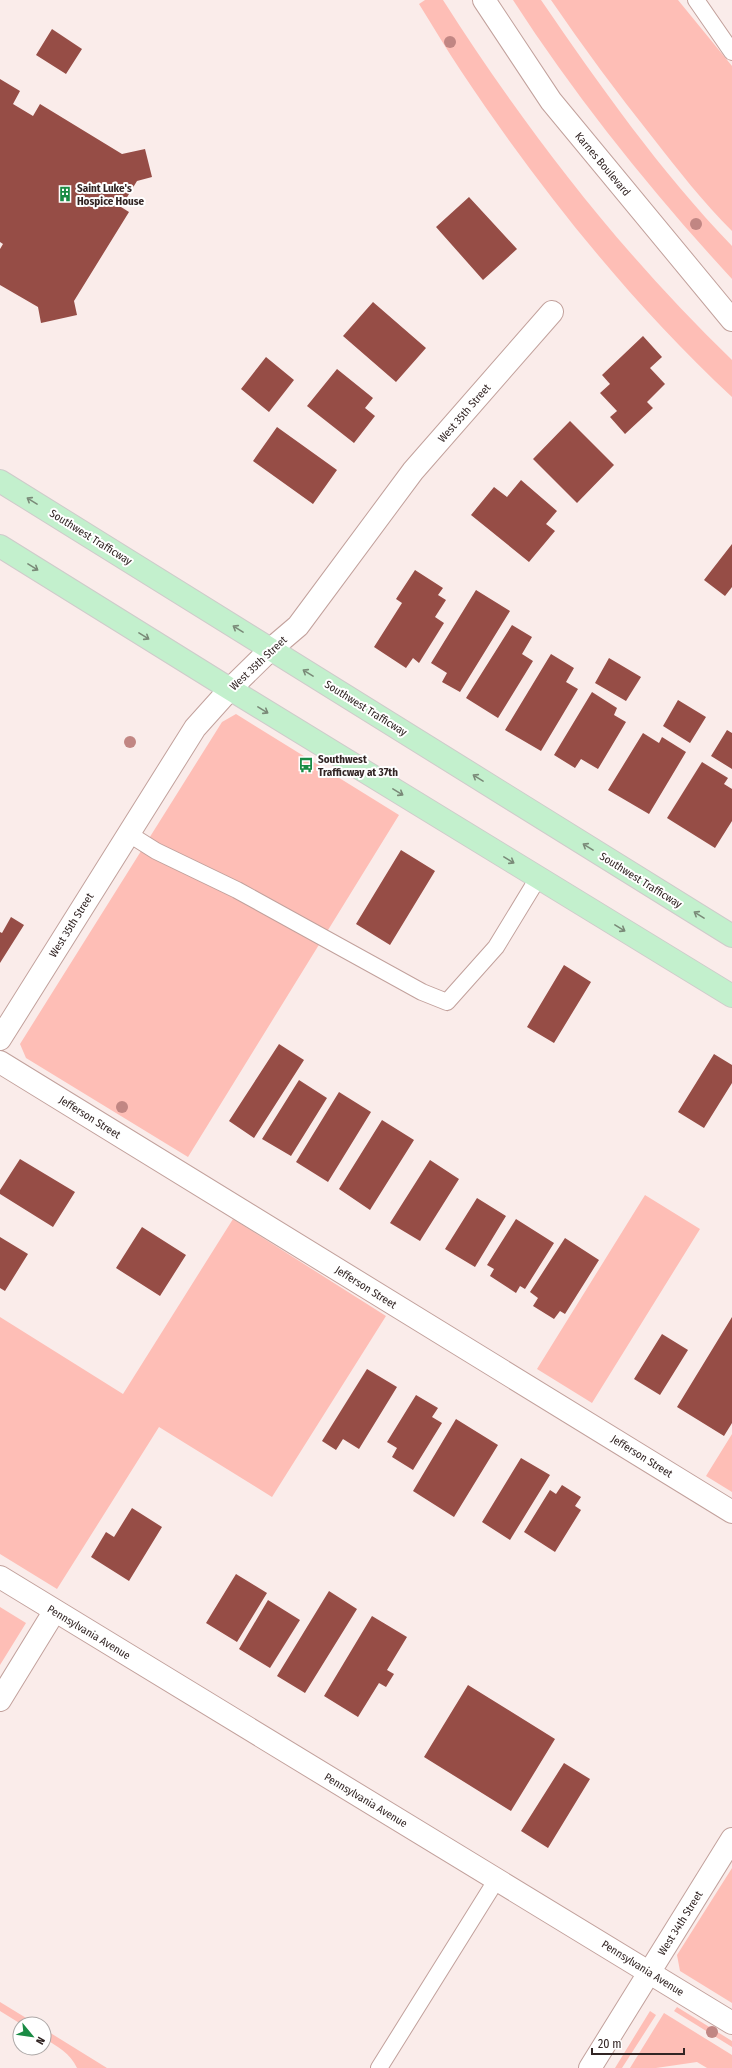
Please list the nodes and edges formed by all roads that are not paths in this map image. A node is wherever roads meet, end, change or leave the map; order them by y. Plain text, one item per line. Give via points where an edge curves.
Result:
1 (484, 0) edge
2 (696, 0) edge
3 (732, 52) edge
4 (552, 312) dead end
5 (732, 320) edge
6 (0, 481) edge
7 (0, 546) edge
8 (271, 649) junction
9 (230, 689) junction
10 (129, 834) junction
11 (538, 878) junction
12 (730, 931) edge
13 (732, 996) edge
14 (0, 1039) edge
15 (0, 1062) edge
16 (732, 1512) edge
17 (0, 1577) edge
18 (54, 1612) junction
19 (0, 1700) edge
20 (732, 1839) edge
21 (497, 1879) junction
22 (650, 1972) junction
23 (732, 2023) edge
24 (379, 2068) edge
25 (590, 2068) edge

1 - 5 street, Karnes Boulevard via 551,101
2 - 3 lane
4 - 8 street, West 35th Street via 413,471 298,626
8 -> 6 main road, Southwest Trafficway
7 -> 9 main road
8 - 9 street, West 35th Street
12 -> 8 main road, Southwest Trafficway
9 - 10 street, West 35th Street via 195,728
9 -> 11 main road
10 - 11 lane via 156,851 236,890 422,992 447,1002 496,946
10 - 14 street, West 35th Street
11 -> 13 main road
15 - 16 street, Jefferson Street
17 - 18 street, Pennsylvania Avenue
18 - 19 street
18 - 21 street, Pennsylvania Avenue
20 - 22 street, West 34th Street
21 - 22 street, Pennsylvania Avenue
21 - 24 lane
22 - 23 street, Pennsylvania Avenue
22 - 25 street, West 34th Street

